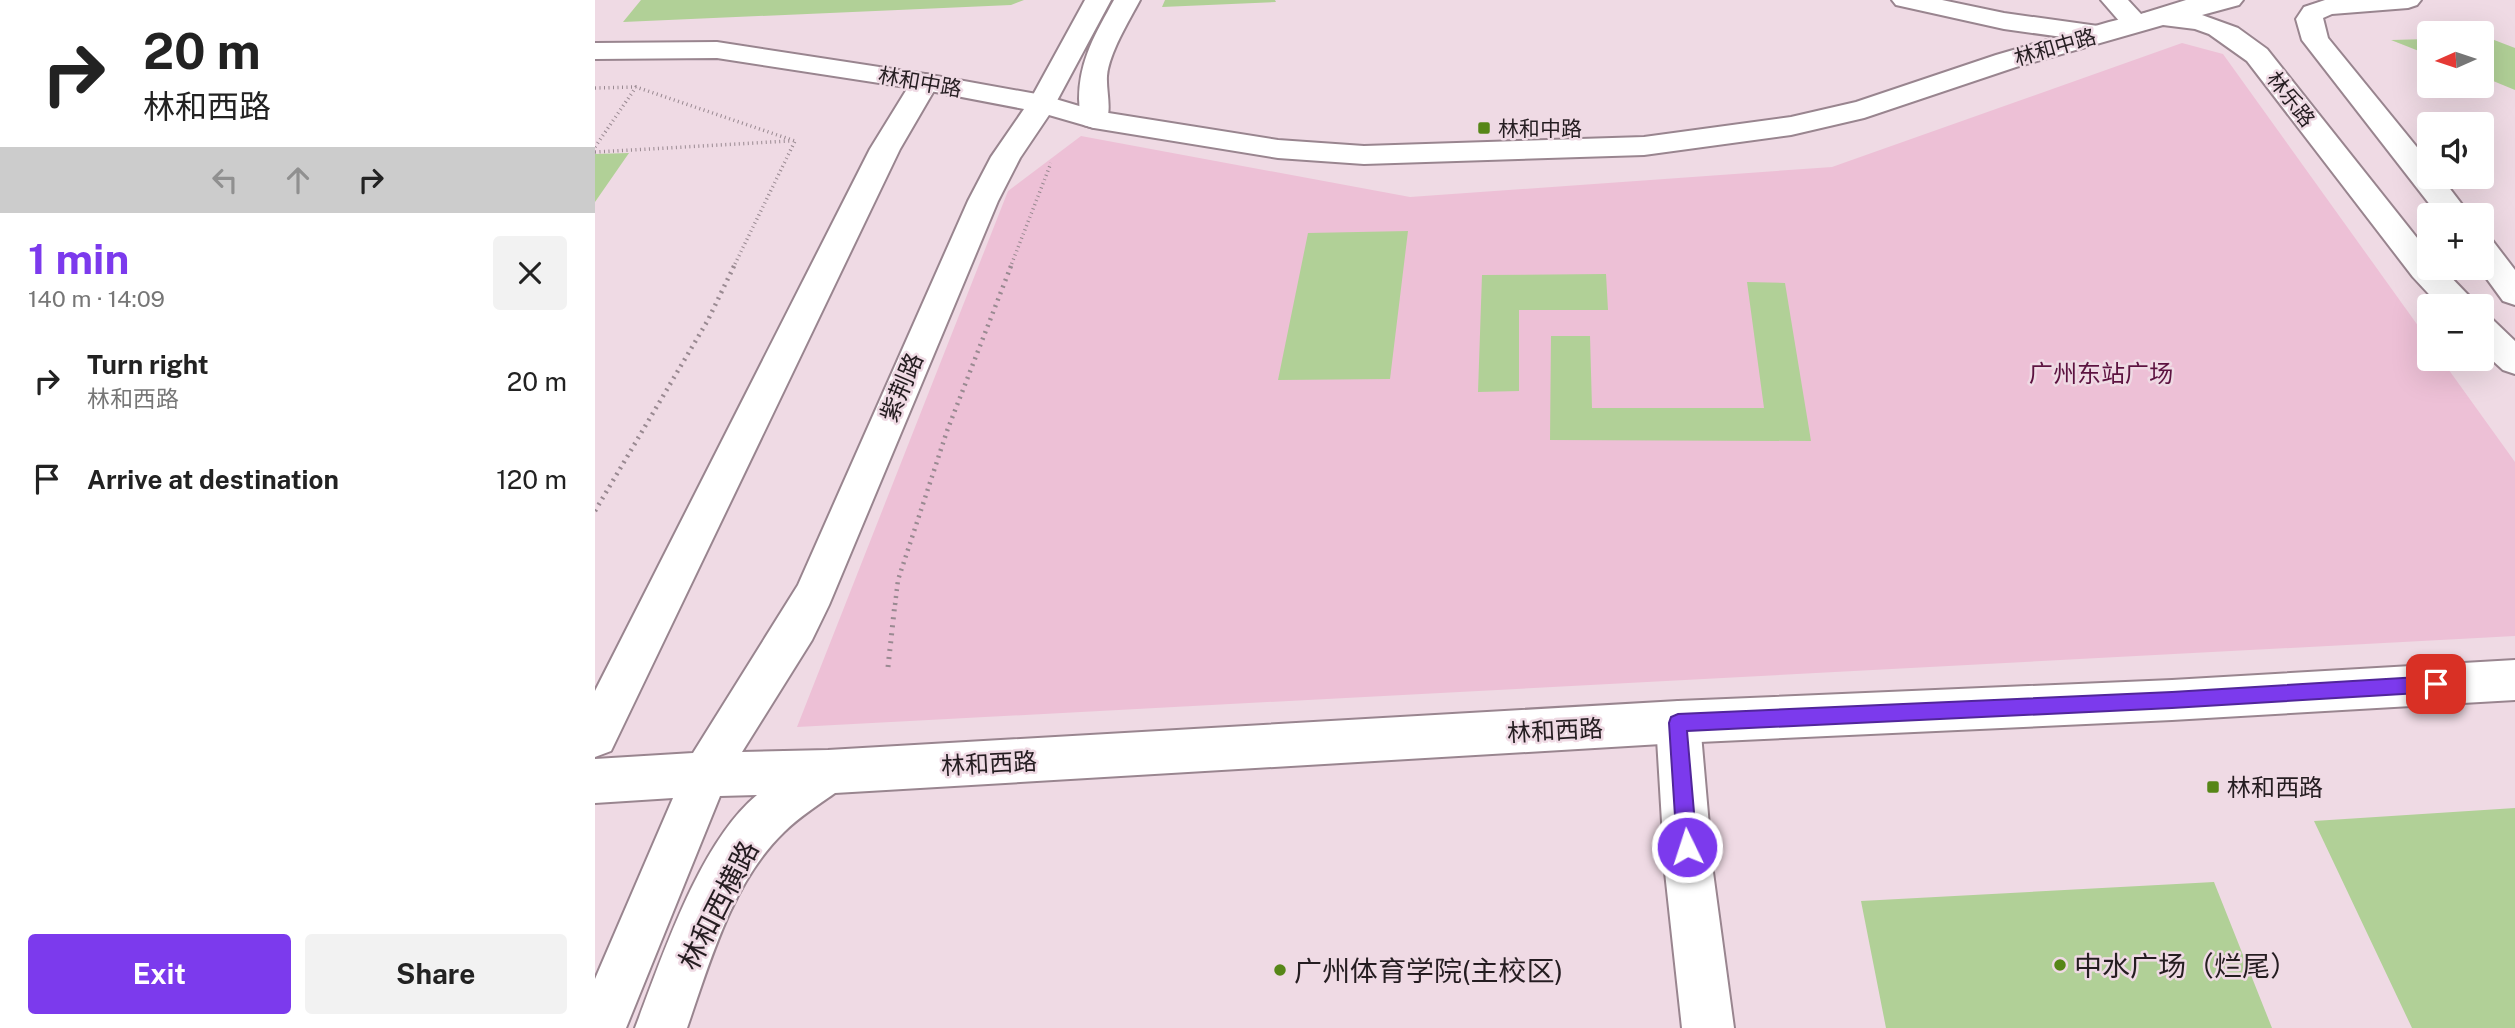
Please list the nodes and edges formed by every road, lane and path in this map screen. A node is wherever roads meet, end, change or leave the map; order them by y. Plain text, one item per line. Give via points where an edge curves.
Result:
1 (1098, 0) edge
2 (1126, 0) edge
3 (1905, 0) edge
4 (2114, 0) edge
5 (2212, 0) edge
6 (2230, 0) edge
7 (2408, 0) edge
8 (1976, 16) junction
9 (2136, 24) junction
10 (2098, 34) junction
11 (595, 51) edge
12 (2006, 61) junction
13 (925, 82) junction
14 (636, 87) junction
15 (595, 88) edge
16 (1042, 104) junction
17 (1094, 119) junction
18 (795, 141) junction
19 (595, 150) edge
20 (1051, 163) dead end
21 (2445, 203) edge
22 (2494, 265) edge
23 (2515, 293) edge
24 (2448, 294) edge
25 (2494, 341) edge
26 (2515, 361) edge
27 (595, 511) edge
28 (888, 667) dead end
29 (2515, 680) edge
30 (1678, 723) junction
31 (595, 736) edge
32 (828, 772) junction
33 (706, 774) junction
34 (595, 780) edge
35 (600, 1028) edge
36 (661, 1028) edge
37 (1708, 1028) edge

1 - 16 main road, 紫荆路
2 - 17 main road via 1093,74
3 - 8 main road
4 - 9 main road
5 - 9 main road
6 - 9 main road, 林和中路
7 - 21 main road via 2320,7 2309,19 2315,40
8 - 10 main road
8 - 12 main road
9 - 10 main road, 林和中路
9 - 24 main road, 林乐路 via 2195,21 2226,32 2257,55
10 - 12 main road, 林和中路
11 - 13 main road, 林和中路 via 717,50
12 - 17 main road, 林和中路 via 1864,109 1803,124 1644,146 1364,155 1278,149
13 - 16 main road, 林和中路
13 - 31 main road via 885,149
14 - 15 path
14 - 18 path
14 - 19 path
16 - 17 main road, 林和中路
16 - 33 main road, 紫荆路 via 983,201 815,593
18 - 19 path
18 - 27 path via 708,320
20 - 28 path via 947,432 898,580
22 - 23 main road
25 - 26 main road
29 - 30 main road, 林和西路
30 - 32 main road, 林和西路
30 - 37 main road via 1689,872
32 - 33 main road, 林和西路
32 - 36 main road, 林和西横路 via 766,817 739,852 709,909
33 - 34 main road, 林和西路
33 - 35 main road

